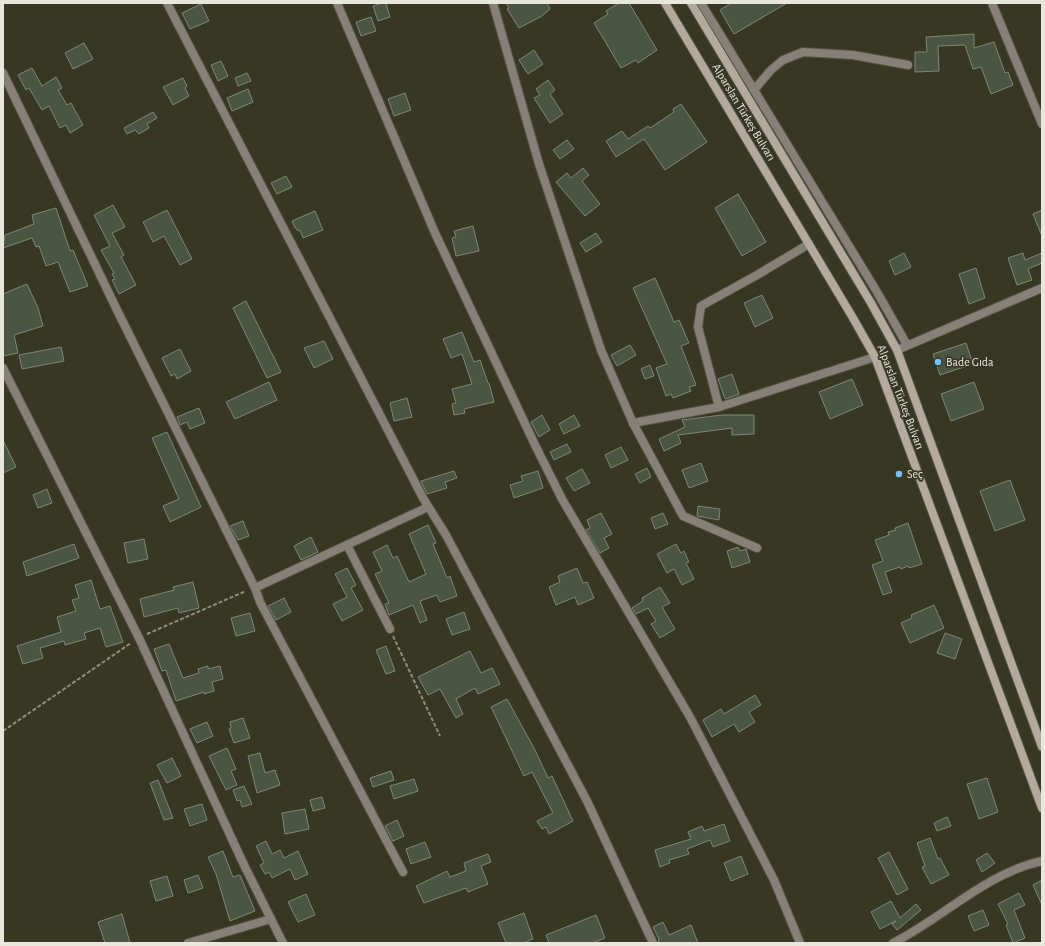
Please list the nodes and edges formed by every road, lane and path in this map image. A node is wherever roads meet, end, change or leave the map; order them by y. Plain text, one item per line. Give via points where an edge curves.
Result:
1 (167, 3) edge
2 (337, 3) edge
3 (493, 3) edge
4 (664, 3) edge
5 (691, 3) edge
6 (701, 3) edge
7 (992, 3) edge
8 (908, 66) dead end
9 (3, 73) edge
10 (754, 90) junction
11 (1042, 124) edge
12 (808, 244) junction
13 (1042, 288) edge
14 (907, 345) junction
15 (897, 350) junction
16 (875, 357) junction
17 (3, 368) edge
18 (719, 407) junction
19 (633, 423) junction
20 (428, 507) junction
21 (347, 545) junction
22 (757, 548) dead end
23 (255, 588) junction
24 (390, 630) joint
25 (139, 638) junction
26 (3, 731) edge
27 (440, 736) dead end
28 (1042, 747) edge
29 (1042, 808) edge
30 (1042, 861) edge
31 (403, 872) dead end
32 (271, 919) junction
33 (188, 943) edge
34 (283, 943) edge
35 (653, 943) edge
36 (800, 943) edge
37 (893, 943) edge

1 - 20 street
2 - 36 street via 435,234 562,500 690,717 774,880
3 - 19 street via 539,164 598,343
4 - 12 main road, Alparslan Türkeş Bulvarı
5 - 15 main road, Alparslan Türkeş Bulvarı
6 - 10 street
7 - 11 street
8 - 10 street via 853,55 803,52 783,60
9 - 23 street
10 - 14 street
12 - 16 main road, Alparslan Türkeş Bulvarı
12 - 18 street via 701,306 698,327
13 - 14 street
14 - 15 street
15 - 28 main road, Alparslan Türkeş Bulvarı
16 - 18 street
16 - 29 main road, Alparslan Türkeş Bulvarı
17 - 25 street
18 - 19 street
19 - 22 street via 683,516
20 - 21 street
20 - 35 street via 587,801
21 - 23 street
21 - 24 street
23 - 25 path
23 - 31 street
24 - 27 path
25 - 26 path
25 - 32 street
30 - 37 street via 1024,865 1000,876
32 - 33 street
32 - 34 street

